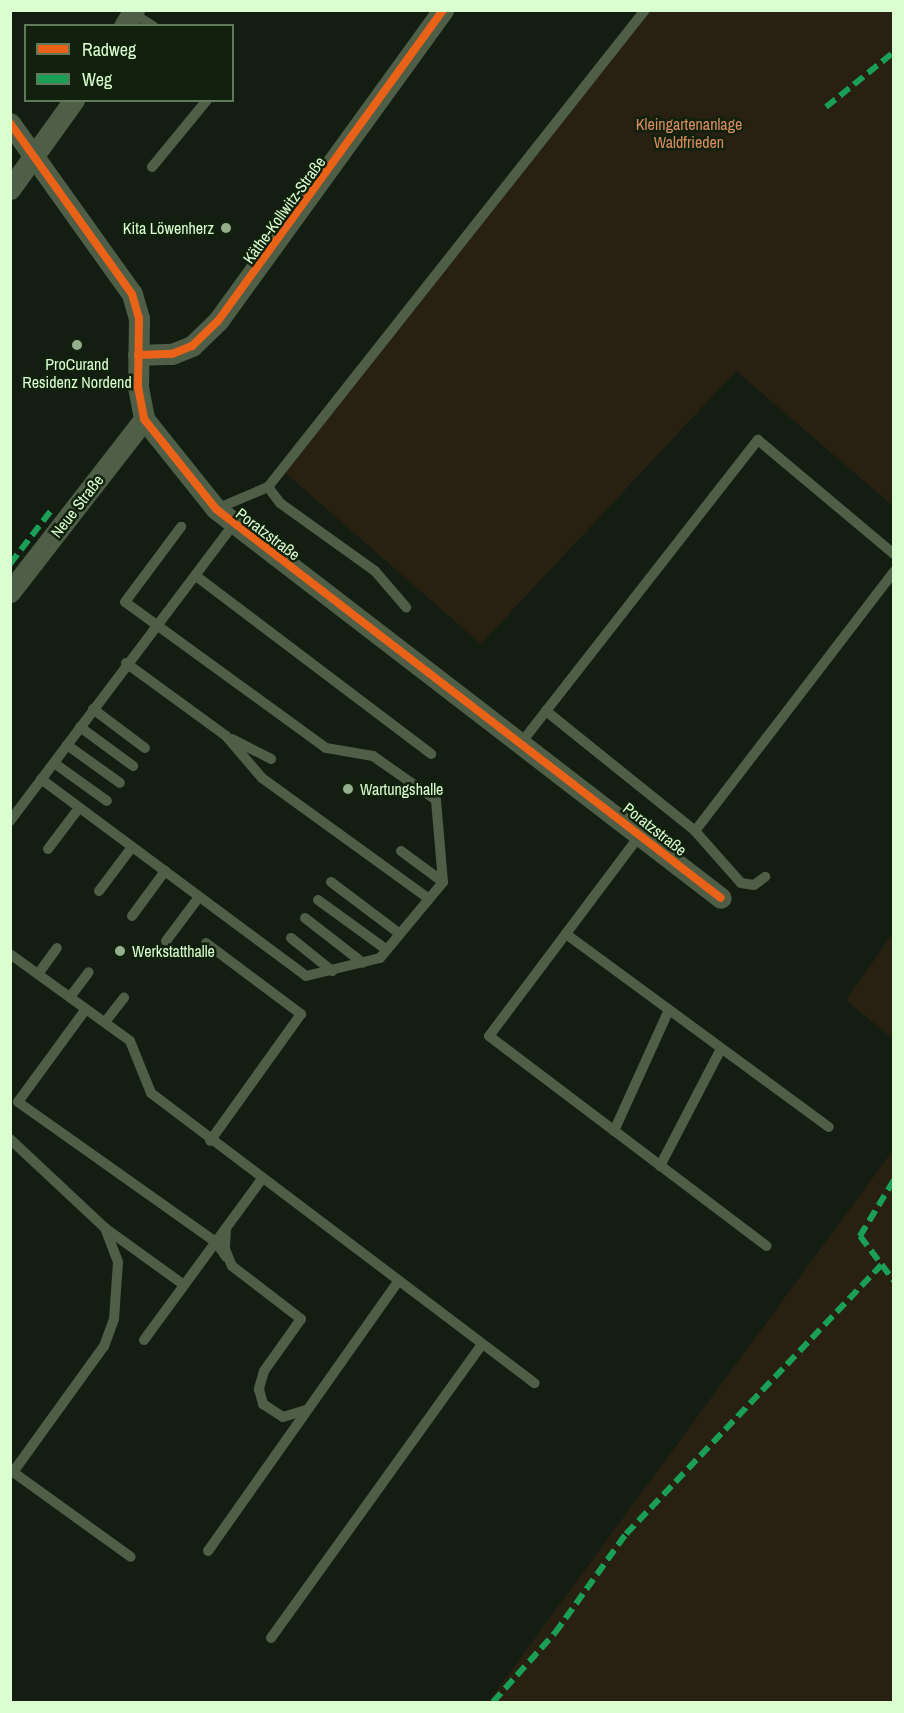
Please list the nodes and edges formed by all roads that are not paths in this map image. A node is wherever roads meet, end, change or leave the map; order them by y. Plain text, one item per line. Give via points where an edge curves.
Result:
1 (443, 10) edge
2 (645, 10) edge
3 (130, 16) edge
4 (148, 24) edge
5 (73, 102) edge
6 (205, 102) edge
7 (10, 123) edge
8 (38, 155) junction
9 (152, 167) dead end
10 (10, 189) edge
11 (138, 355) junction
12 (144, 419) junction
13 (268, 487) junction
14 (216, 510) junction
15 (232, 526) junction
16 (181, 527) dead end
17 (894, 554) edge
18 (894, 572) edge
19 (196, 576) junction
20 (10, 592) edge
21 (406, 607) dead end
22 (156, 625) junction
23 (126, 663) junction
24 (93, 710) junction
25 (546, 711) junction
26 (80, 727) junction
27 (226, 736) junction
28 (521, 743) junction
29 (67, 745) junction
30 (146, 748) dead end
31 (431, 754) dead end
32 (271, 759) dead end
33 (54, 763) junction
34 (133, 765) dead end
35 (41, 779) junction
36 (120, 783) dead end
37 (107, 801) dead end
38 (79, 808) junction
39 (10, 820) edge
40 (695, 831) junction
41 (640, 835) junction
42 (132, 847) junction
43 (48, 849) dead end
44 (401, 851) dead end
45 (165, 871) junction
46 (765, 877) dead end
47 (331, 882) dead end
48 (443, 882) junction
49 (99, 891) dead end
50 (199, 897) junction
51 (721, 898) dead end
52 (429, 899) junction
53 (318, 900) dead end
54 (132, 916) dead end
55 (305, 918) dead end
56 (400, 934) junction
57 (566, 934) junction
58 (291, 938) dead end
59 (166, 941) dead end
60 (206, 943) dead end
61 (57, 948) dead end
62 (387, 950) junction
63 (10, 954) edge
64 (363, 963) junction
65 (332, 971) junction
66 (89, 972) dead end
67 (38, 974) junction
68 (70, 997) junction
69 (123, 998) dead end
70 (87, 1009) junction
71 (669, 1010) junction
72 (105, 1022) junction
73 (721, 1049) junction
74 (829, 1128) dead end
75 (614, 1131) junction
76 (10, 1139) edge
77 (210, 1141) junction
78 (660, 1166) junction
79 (261, 1180) junction
80 (105, 1228) junction
81 (226, 1228) junction
82 (216, 1242) junction
83 (767, 1246) dead end
84 (226, 1257) junction
85 (398, 1282) junction
86 (184, 1285) junction
87 (144, 1340) dead end
88 (482, 1344) junction
89 (535, 1383) dead end
90 (308, 1409) junction
91 (208, 1551) dead end
92 (131, 1557) dead end
93 (271, 1638) dead end

1 - 11 street, Käthe-Kollwitz-Straße via 218,321 192,346 172,354
2 - 13 lane
3 - 4 lane
5 - 8 street
6 - 9 lane
7 - 8 street
8 - 10 street
8 - 11 street via 132,294 139,318
11 - 12 street
12 - 14 street, Poratzstraße
12 - 20 street, Neue Straße
13 - 14 lane
13 - 21 lane via 280,503 375,571
14 - 15 street, Poratzstraße
15 - 19 lane
15 - 28 street, Poratzstraße
16 - 22 lane via 125,602
17 - 25 lane via 758,440
18 - 40 lane
19 - 22 lane
19 - 31 lane
22 - 23 lane
22 - 48 lane via 326,748 374,756 436,800
23 - 24 lane
23 - 27 lane
24 - 26 lane
24 - 30 lane
25 - 28 lane
25 - 40 lane
26 - 29 lane
26 - 34 lane
27 - 32 lane
27 - 52 lane via 262,778
28 - 41 street, Poratzstraße
29 - 33 lane
29 - 36 lane
33 - 35 lane
33 - 37 lane
35 - 38 lane
35 - 39 lane
38 - 42 lane
38 - 43 lane
40 - 46 lane via 741,883 754,885
41 - 51 street, Poratzstraße
41 - 57 lane
42 - 45 lane
42 - 49 lane
44 - 48 lane
45 - 50 lane
45 - 54 lane
47 - 56 lane
48 - 52 lane
50 - 59 lane
50 - 65 lane via 306,976
52 - 56 lane
53 - 62 lane
55 - 64 lane
56 - 62 lane
57 - 71 lane
57 - 75 lane via 489,1036
58 - 65 lane
60 - 77 lane via 301,1014
61 - 67 lane
62 - 64 lane
63 - 67 lane
64 - 65 lane
66 - 68 lane
67 - 68 lane
68 - 70 lane
69 - 72 lane
70 - 72 lane
70 - 82 lane via 18,1102
71 - 73 lane
71 - 75 lane
72 - 77 lane via 130,1041 151,1093
73 - 74 lane
73 - 78 lane
75 - 78 lane
76 - 80 lane
77 - 79 lane
78 - 83 lane
79 - 81 lane
79 - 85 lane
80 - 86 lane
80 - 92 lane via 118,1262 108,1337 13,1472
81 - 82 lane
81 - 84 lane
82 - 84 lane
82 - 86 lane
84 - 90 lane via 301,1319 264,1371 259,1389 262,1404 283,1417
85 - 88 lane
85 - 90 lane
86 - 87 lane
88 - 89 lane
88 - 93 lane
90 - 91 lane

